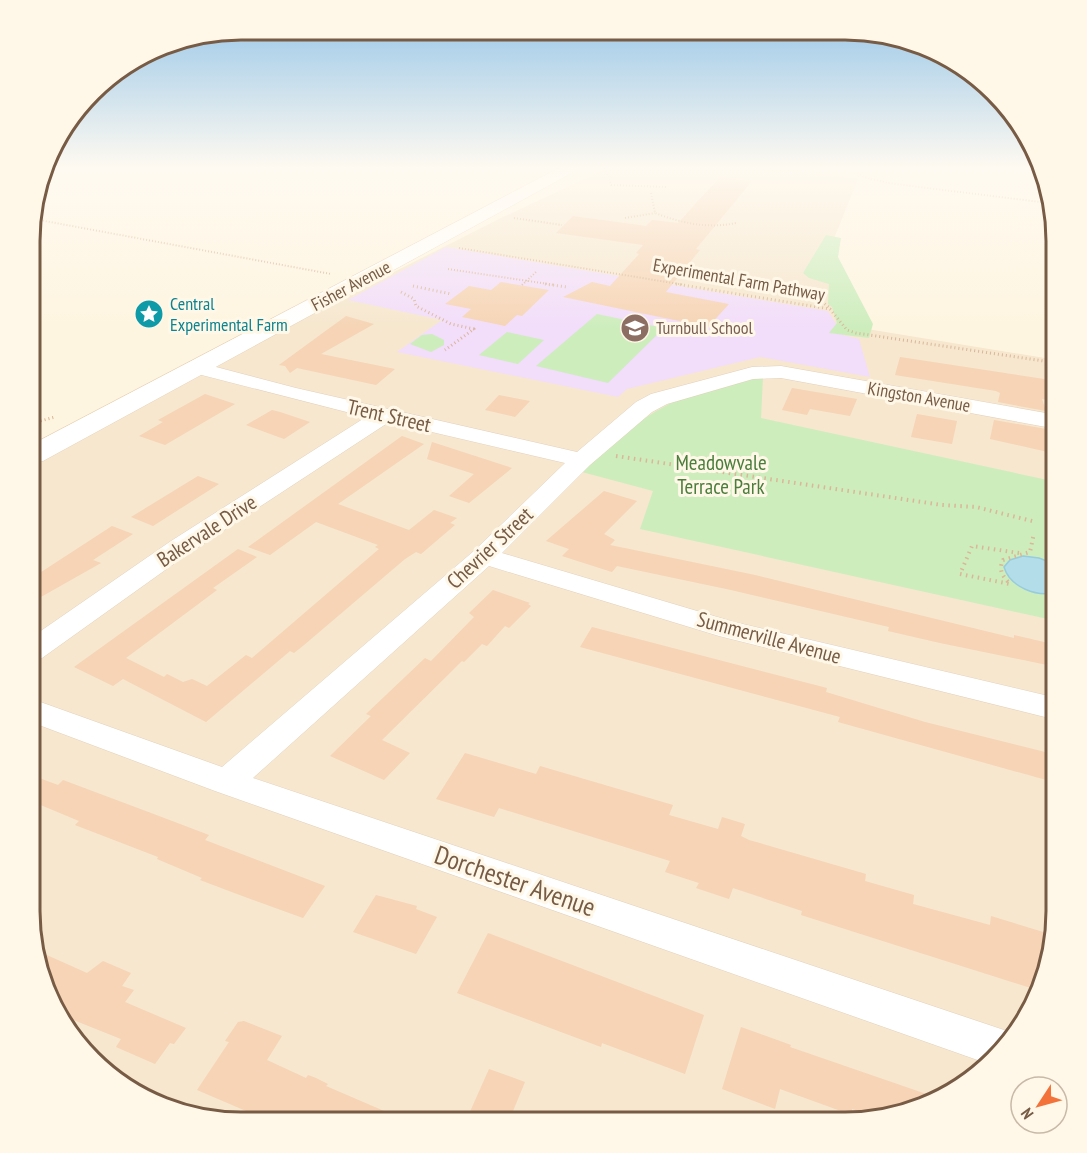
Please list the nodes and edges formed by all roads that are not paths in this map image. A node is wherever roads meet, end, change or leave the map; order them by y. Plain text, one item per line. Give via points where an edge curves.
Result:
1 (472, 222) edge
2 (197, 368) junction
3 (781, 372) joint
4 (385, 415) junction
5 (1046, 420) edge
6 (40, 451) edge
7 (587, 456) junction
8 (484, 556) junction
9 (41, 645) edge
10 (1046, 707) edge
11 (41, 713) edge
12 (227, 782) junction
13 (995, 1046) edge

1 - 2 main road, Fisher Avenue
2 - 4 street, Trent Street
2 - 6 main road, Fisher Avenue
3 - 5 street, Kingston Avenue
3 - 7 street, Chevrier Street via 752,373 659,399 644,407
4 - 7 street, Trent Street
4 - 9 street, Bakervale Drive via 180,547
7 - 8 street, Chevrier Street
8 - 10 street, Summerville Avenue via 729,630
8 - 12 street, Chevrier Street
11 - 12 street, Dorchester Avenue
12 - 13 street, Dorchester Avenue

